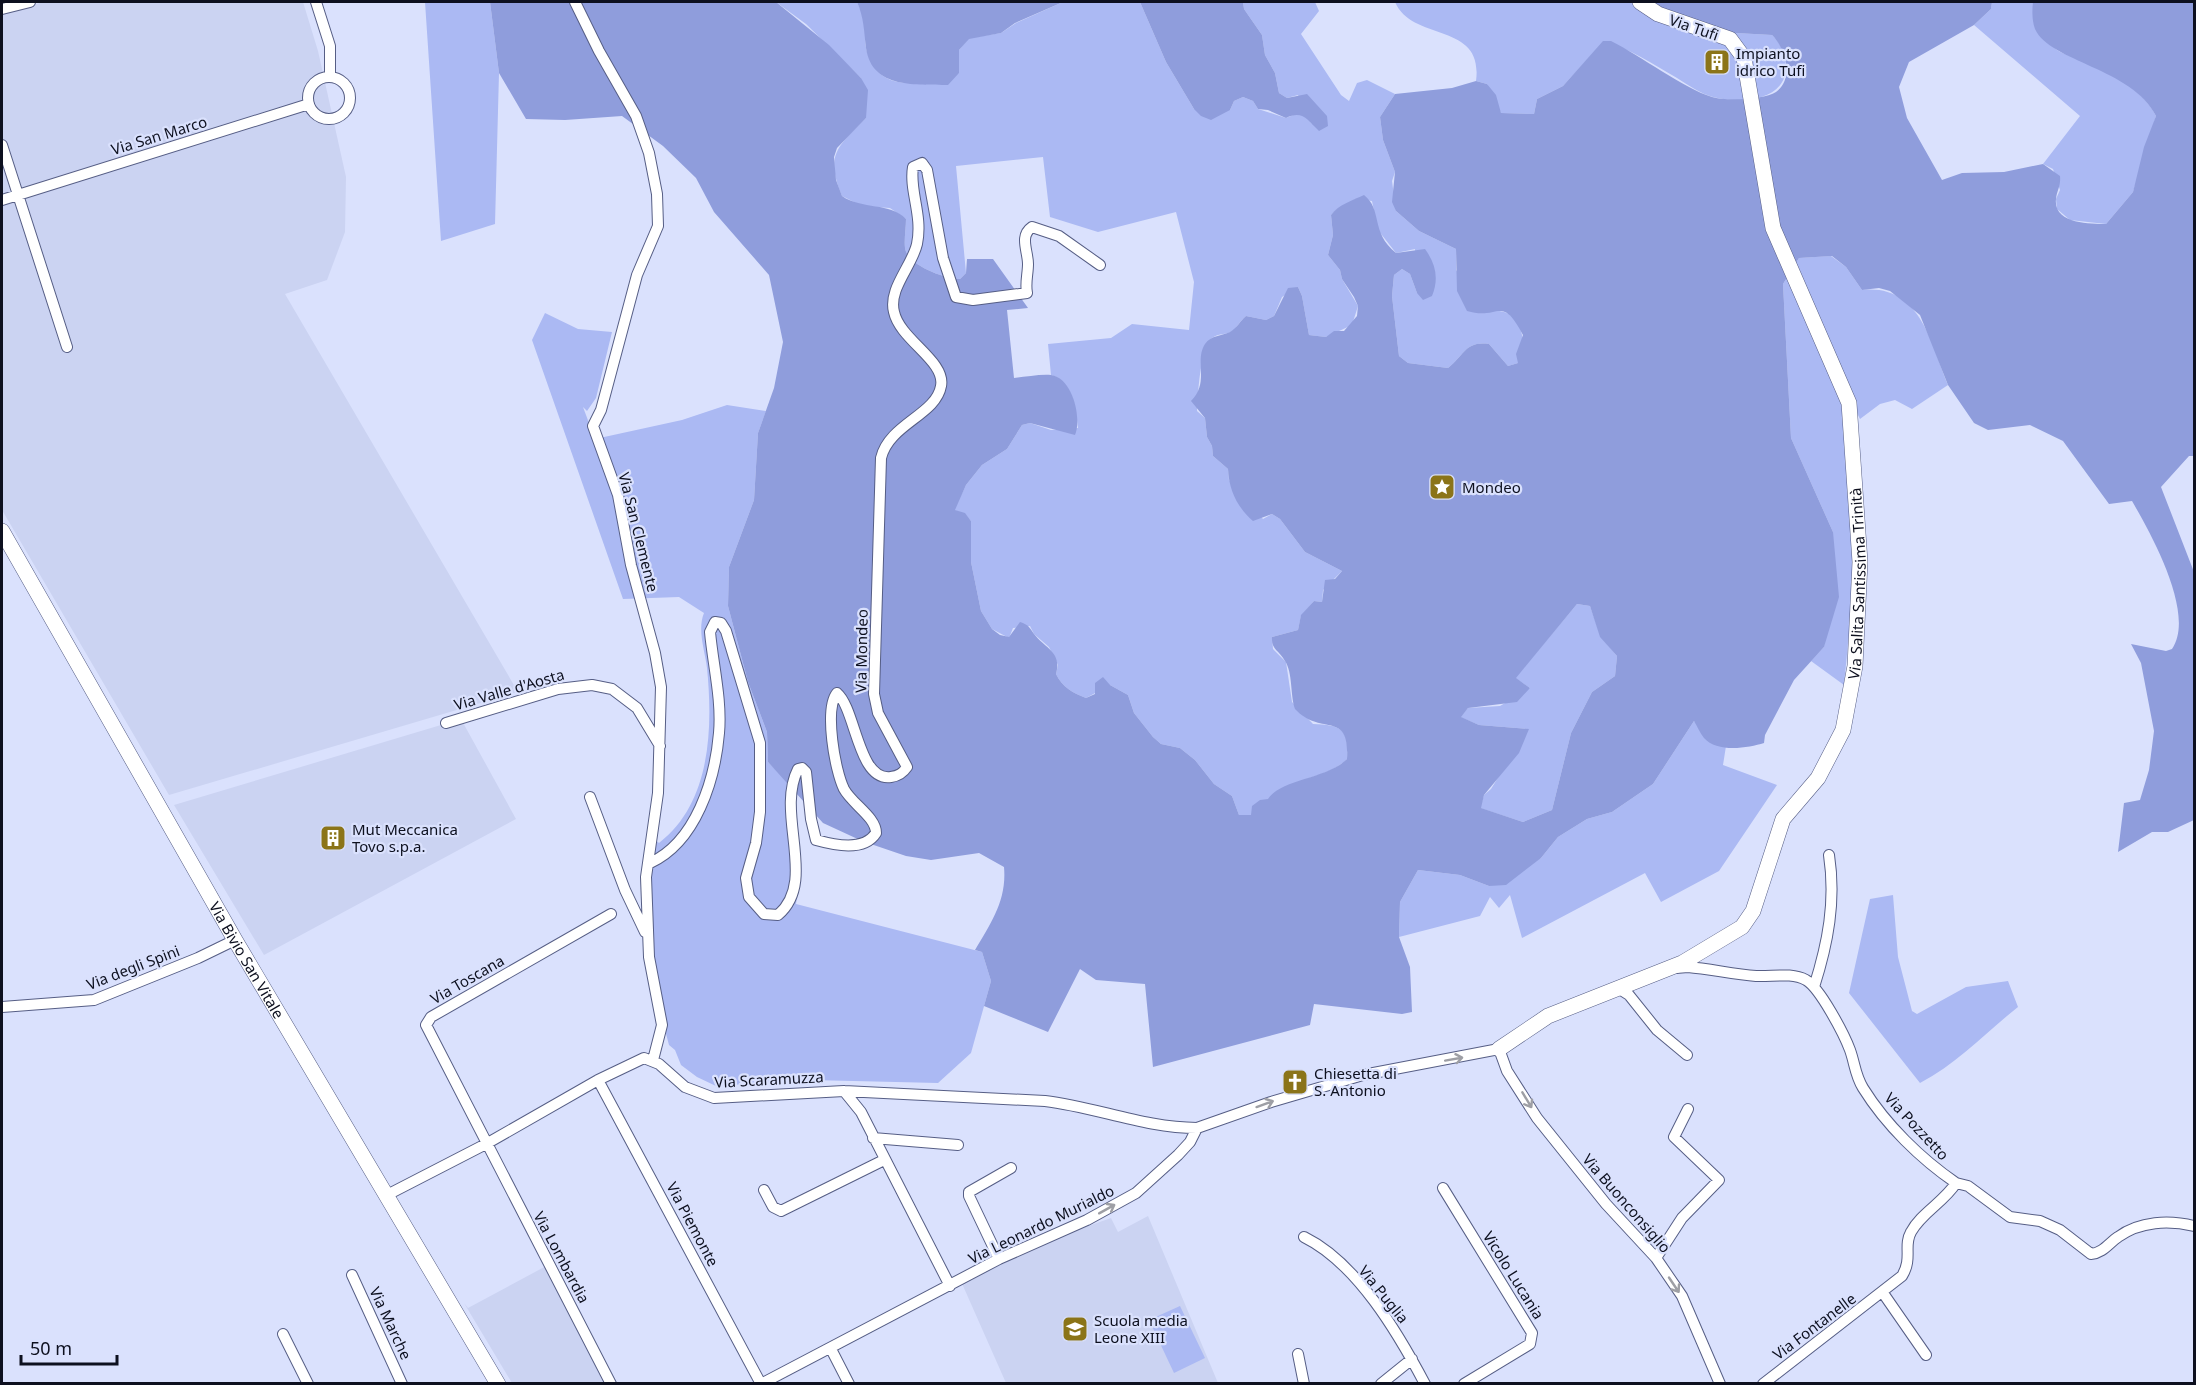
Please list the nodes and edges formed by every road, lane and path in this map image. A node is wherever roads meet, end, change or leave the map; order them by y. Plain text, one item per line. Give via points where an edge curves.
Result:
1 (30, 2) edge
2 (316, 2) edge
3 (575, 2) edge
4 (1640, 2) edge
5 (2, 9) edge
6 (330, 76) junction
7 (1750, 92) joint
8 (309, 104) junction
9 (2, 145) edge
10 (16, 195) junction
11 (2, 200) edge
12 (1100, 265) dead end
13 (68, 347) dead end
14 (2, 531) edge
15 (446, 723) dead end
16 (660, 746) junction
17 (590, 797) dead end
18 (1829, 855) dead end
19 (650, 863) junction
20 (611, 914) dead end
21 (647, 938) junction
22 (235, 940) junction
23 (1667, 969) junction
24 (1814, 987) junction
25 (1618, 988) junction
26 (2, 1007) edge
27 (1499, 1049) junction
28 (1687, 1055) dead end
29 (653, 1060) junction
30 (598, 1080) junction
31 (844, 1091) junction
32 (1688, 1109) dead end
33 (1197, 1128) junction
34 (873, 1138) junction
35 (486, 1144) junction
36 (958, 1145) dead end
37 (884, 1160) junction
38 (1011, 1168) dead end
39 (1956, 1184) junction
40 (1443, 1188) dead end
41 (764, 1190) dead end
42 (387, 1196) junction
43 (2194, 1226) edge
44 (1304, 1237) dead end
45 (1656, 1258) junction
46 (999, 1259) junction
47 (352, 1275) dead end
48 (950, 1286) junction
49 (1883, 1293) junction
50 (284, 1334) dead end
51 (831, 1349) junction
52 (1298, 1354) dead end
53 (1926, 1355) dead end
54 (1412, 1359) junction
55 (1715, 1382) edge
56 (308, 1383) edge
57 (402, 1383) edge
58 (498, 1383) edge
59 (611, 1383) edge
60 (761, 1383) edge
61 (849, 1383) edge
62 (1304, 1383) edge
63 (1381, 1383) edge
64 (1425, 1383) edge
65 (1464, 1383) edge
66 (1763, 1383) edge

1 - 5 street
2 - 6 street via 330,46
3 - 16 street, Via San Clemente via 636,116 654,169 657,194 658,226 637,275 601,410 593,426 618,495 631,566 655,653 661,687
4 - 7 street, Via Tufi via 1658,14 1730,39 1744,58
6 - 8 street via 313,85
6 - 8 street via 347,86 351,98 347,109 337,117 324,118
7 - 23 street, Via Salita Santissima Trinità via 1773,228 1850,403 1860,545 1855,666 1843,730 1818,778 1783,819 1753,911 1734,933
8 - 10 street, Via San Marco
9 - 10 street
10 - 11 street, Via San Marco
10 - 13 street
12 - 19 street, Via Mondeo via 1059,236 1032,227 1025,241 1029,263 1027,293 973,300 959,298 943,258 927,170 922,164 913,167 919,215 917,241 893,309 904,334 939,369 941,384 931,403 892,435 881,458 874,694 878,713 906,767 898,776 889,778 874,772 847,706 837,693 831,703 831,724 841,781 856,806 874,822 876,833 856,845 816,840 806,772 798,769 790,818 797,886 788,907 778,915 764,914 749,897 746,878 760,812 760,743 726,630 715,622 710,632 719,734 712,769 690,827
14 - 22 street, Via Bivio San Vitale
15 - 16 street, Via Valle d'Aosta via 558,689 604,687 637,708
16 - 19 street, Via San Clemente
17 - 21 street
18 - 24 street via 1831,916
19 - 21 street, Via San Clemente via 646,878
20 - 35 street, Via Toscana via 427,1020 427,1028
21 - 29 street, Via San Clemente via 662,1025
22 - 26 street, Via degli Spini via 94,1000
22 - 42 street, Via Bivio San Vitale
23 - 24 street via 1688,967 1757,976 1789,975
23 - 25 street, Via Salita Santissima Trinità
24 - 39 street, Via Pozzetto via 1843,1034 1854,1072 1884,1117
25 - 27 street, Via Salita Santissima Trinità via 1548,1016
25 - 28 street
33 -> 27 street via 1363,1076
27 -> 45 street, Via Buonconsiglio via 1507,1071 1537,1118 1606,1204
29 - 30 street via 636,1060
29 - 31 street, Via Scaramuzza via 685,1087 714,1098
30 - 35 street
30 - 60 street, Via Piemonte
31 - 33 street, Via Scaramuzza via 1045,1101 1156,1124
31 - 34 street via 861,1112
32 - 45 street via 1674,1137 1719,1180 1682,1218
46 -> 33 street, Via Leonardo Murialdo via 1087,1220 1136,1193 1178,1155
34 - 36 street
34 - 37 street
35 - 42 street
35 - 59 street, Via Lombardia
37 - 41 street via 781,1211 773,1207
37 - 48 street
38 - 46 street via 969,1192
39 - 43 street via 1968,1186 2010,1217 2040,1221 2060,1230 2091,1254 2122,1233 2143,1226 2165,1222
39 - 49 street, Via Fontanelle via 1913,1228 1908,1238 1910,1255 1906,1270
40 - 65 street, Vicolo Lucania via 1532,1333 1530,1344
42 - 58 street, Via Bivio San Vitale
44 - 54 street, Via Puglia via 1326,1251 1374,1301
45 -> 55 street, Via Buonconsiglio via 1682,1296
46 - 48 street, Via Leonardo Murialdo
47 - 57 street, Via Marche
48 - 51 street, Via Leonardo Murialdo
49 - 53 street
49 - 66 street, Via Fontanelle
50 - 56 street
51 - 60 street, Via Leonardo Murialdo
51 - 61 street
52 - 62 street
54 - 63 street
54 - 64 street, Via Puglia

